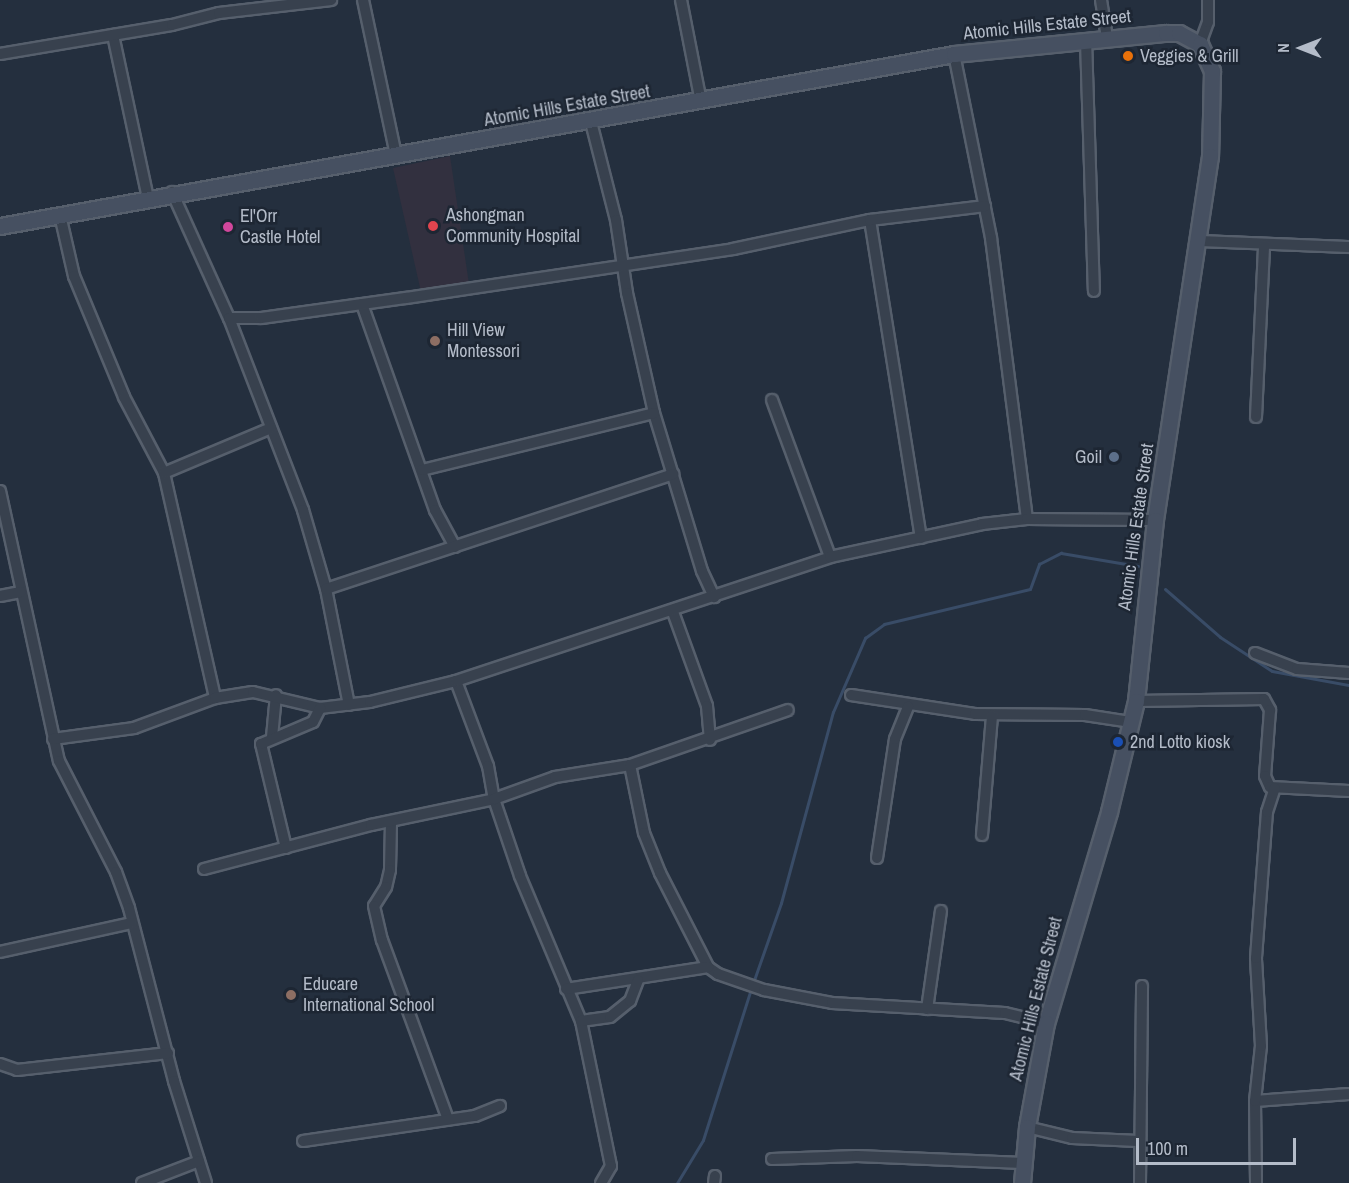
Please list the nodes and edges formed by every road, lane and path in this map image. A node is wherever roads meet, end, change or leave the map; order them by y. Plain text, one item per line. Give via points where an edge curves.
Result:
1 (218, 0) edge
2 (331, 0) edge
3 (363, 0) edge
4 (681, 0) edge
5 (1101, 0) edge
6 (1208, 0) edge
7 (219, 13) junction
8 (113, 35) junction
9 (1107, 38) junction
10 (1086, 40) junction
11 (1200, 44) junction
12 (0, 54) edge
13 (954, 54) junction
14 (701, 102) junction
15 (591, 122) junction
16 (396, 155) junction
17 (172, 192) junction
18 (148, 198) junction
19 (985, 206) junction
20 (60, 215) junction
21 (870, 220) junction
22 (0, 226) edge
23 (1198, 241) junction
24 (1264, 245) junction
25 (1349, 247) edge
26 (622, 264) junction
27 (1094, 291) dead end
28 (362, 304) junction
29 (229, 318) junction
30 (772, 400) dead end
31 (654, 413) junction
32 (1256, 417) dead end
33 (271, 428) junction
34 (422, 470) junction
35 (164, 473) junction
36 (673, 474) junction
37 (0, 491) edge
38 (1027, 519) junction
39 (1155, 520) junction
40 (921, 538) junction
41 (454, 547) junction
42 (830, 557) junction
43 (326, 589) junction
44 (21, 592) junction
45 (0, 596) edge
46 (714, 597) junction
47 (673, 612) junction
48 (1255, 653) dead end
49 (1349, 673) edge
50 (456, 681) junction
51 (276, 695) junction
52 (851, 695) dead end
53 (215, 698) junction
54 (1136, 701) junction
55 (349, 705) junction
56 (908, 707) junction
57 (320, 708) junction
58 (788, 710) dead end
59 (992, 715) junction
60 (1131, 722) junction
61 (272, 737) junction
62 (53, 739) junction
63 (710, 740) junction
64 (630, 765) junction
65 (1275, 788) junction
66 (1349, 791) edge
67 (494, 800) junction
68 (391, 822) junction
69 (982, 835) dead end
70 (286, 848) junction
71 (877, 858) dead end
72 (204, 869) dead end
73 (941, 911) dead end
74 (132, 923) junction
75 (0, 952) edge
76 (708, 967) junction
77 (638, 980) junction
78 (1142, 986) dead end
79 (566, 989) junction
80 (927, 1009) junction
81 (581, 1021) junction
82 (1046, 1023) junction
83 (168, 1053) junction
84 (0, 1064) edge
85 (1349, 1094) edge
86 (1255, 1101) junction
87 (500, 1106) dead end
88 (448, 1119) junction
89 (1027, 1127) junction
90 (303, 1141) dead end
91 (1138, 1141) junction
92 (772, 1159) dead end
93 (199, 1161) junction
94 (1023, 1163) junction
95 (142, 1183) edge
96 (206, 1183) edge
97 (601, 1183) edge
98 (1022, 1183) edge
99 (1140, 1183) edge
100 (1256, 1183) edge

1 - 7 street
2 - 7 street
3 - 16 street
4 - 14 street
5 - 9 street
6 - 11 street via 1208,22
7 - 8 street
8 - 12 street
8 - 18 street
9 - 10 street, Atomic Hills Estate Street
9 - 11 street, Atomic Hills Estate Street via 1179,33
10 - 13 street, Atomic Hills Estate Street
10 - 27 street
11 - 23 street, Atomic Hills Estate Street via 1210,58 1213,99 1210,156
13 - 14 street, Atomic Hills Estate Street
13 - 19 street
14 - 15 street, Atomic Hills Estate Street
15 - 16 street, Atomic Hills Estate Street
15 - 26 street via 616,220
16 - 17 street, Atomic Hills Estate Street
17 - 18 street, Atomic Hills Estate Street
17 - 29 street
18 - 20 street, Atomic Hills Estate Street
19 - 21 street
19 - 38 street
20 - 22 street, Atomic Hills Estate Street
20 - 35 street via 74,276 124,397
21 - 26 street via 733,249
21 - 40 street
23 - 24 street
23 - 39 street, Atomic Hills Estate Street
24 - 25 street
24 - 32 street
26 - 28 street
26 - 31 street
28 - 29 street via 261,318
28 - 34 street
29 - 33 street
30 - 42 street
31 - 34 street
31 - 36 street
33 - 35 street
33 - 43 street via 303,510
34 - 41 street via 435,510
35 - 53 street
36 - 41 street
36 - 46 street via 702,571
37 - 44 street
38 - 39 street
38 - 40 street
39 - 54 street, Atomic Hills Estate Street
40 - 42 street
41 - 43 street
42 - 46 street
43 - 55 street
44 - 45 street
44 - 62 street
46 - 47 street
47 - 50 street via 580,638
47 - 63 street via 707,706
48 - 49 street via 1297,669
50 - 55 street
50 - 67 street via 488,766
51 - 53 street via 253,692
51 - 57 street
51 - 61 street
52 - 56 street
53 - 62 street via 134,728
54 - 60 street, Atomic Hills Estate Street
54 - 65 street via 1264,699 1270,710 1265,776
55 - 57 street
56 - 59 street
56 - 71 street via 895,739
57 - 61 street via 313,722
58 - 63 street
59 - 60 street via 1085,715
59 - 69 street
60 - 82 street, Atomic Hills Estate Street
61 - 70 street via 261,744 261,751
62 - 74 street via 72,792 116,872
63 - 64 street
64 - 67 street via 555,777
64 - 76 street via 644,833
65 - 66 street
65 - 86 street via 1267,812 1256,958 1261,1046
67 - 68 street
67 - 79 street
68 - 70 street
68 - 88 street via 390,870 386,887 374,906 382,940
70 - 72 street
73 - 80 street
74 - 75 street
74 - 83 street
76 - 77 street
76 - 80 street via 764,990 832,1003
77 - 79 street
77 - 81 street via 630,1001 610,1017
78 - 91 street
79 - 81 street
80 - 82 street via 1005,1013
81 - 97 street via 611,1166
82 - 89 street, Atomic Hills Estate Street
83 - 84 street via 16,1070
83 - 93 street
85 - 86 street
86 - 100 street
87 - 88 street via 475,1116
88 - 90 street
89 - 91 street via 1072,1138
89 - 94 street, Atomic Hills Estate Street
91 - 99 street
92 - 94 street via 857,1156
93 - 95 street
93 - 96 street
94 - 98 street, Atomic Hills Estate Street

